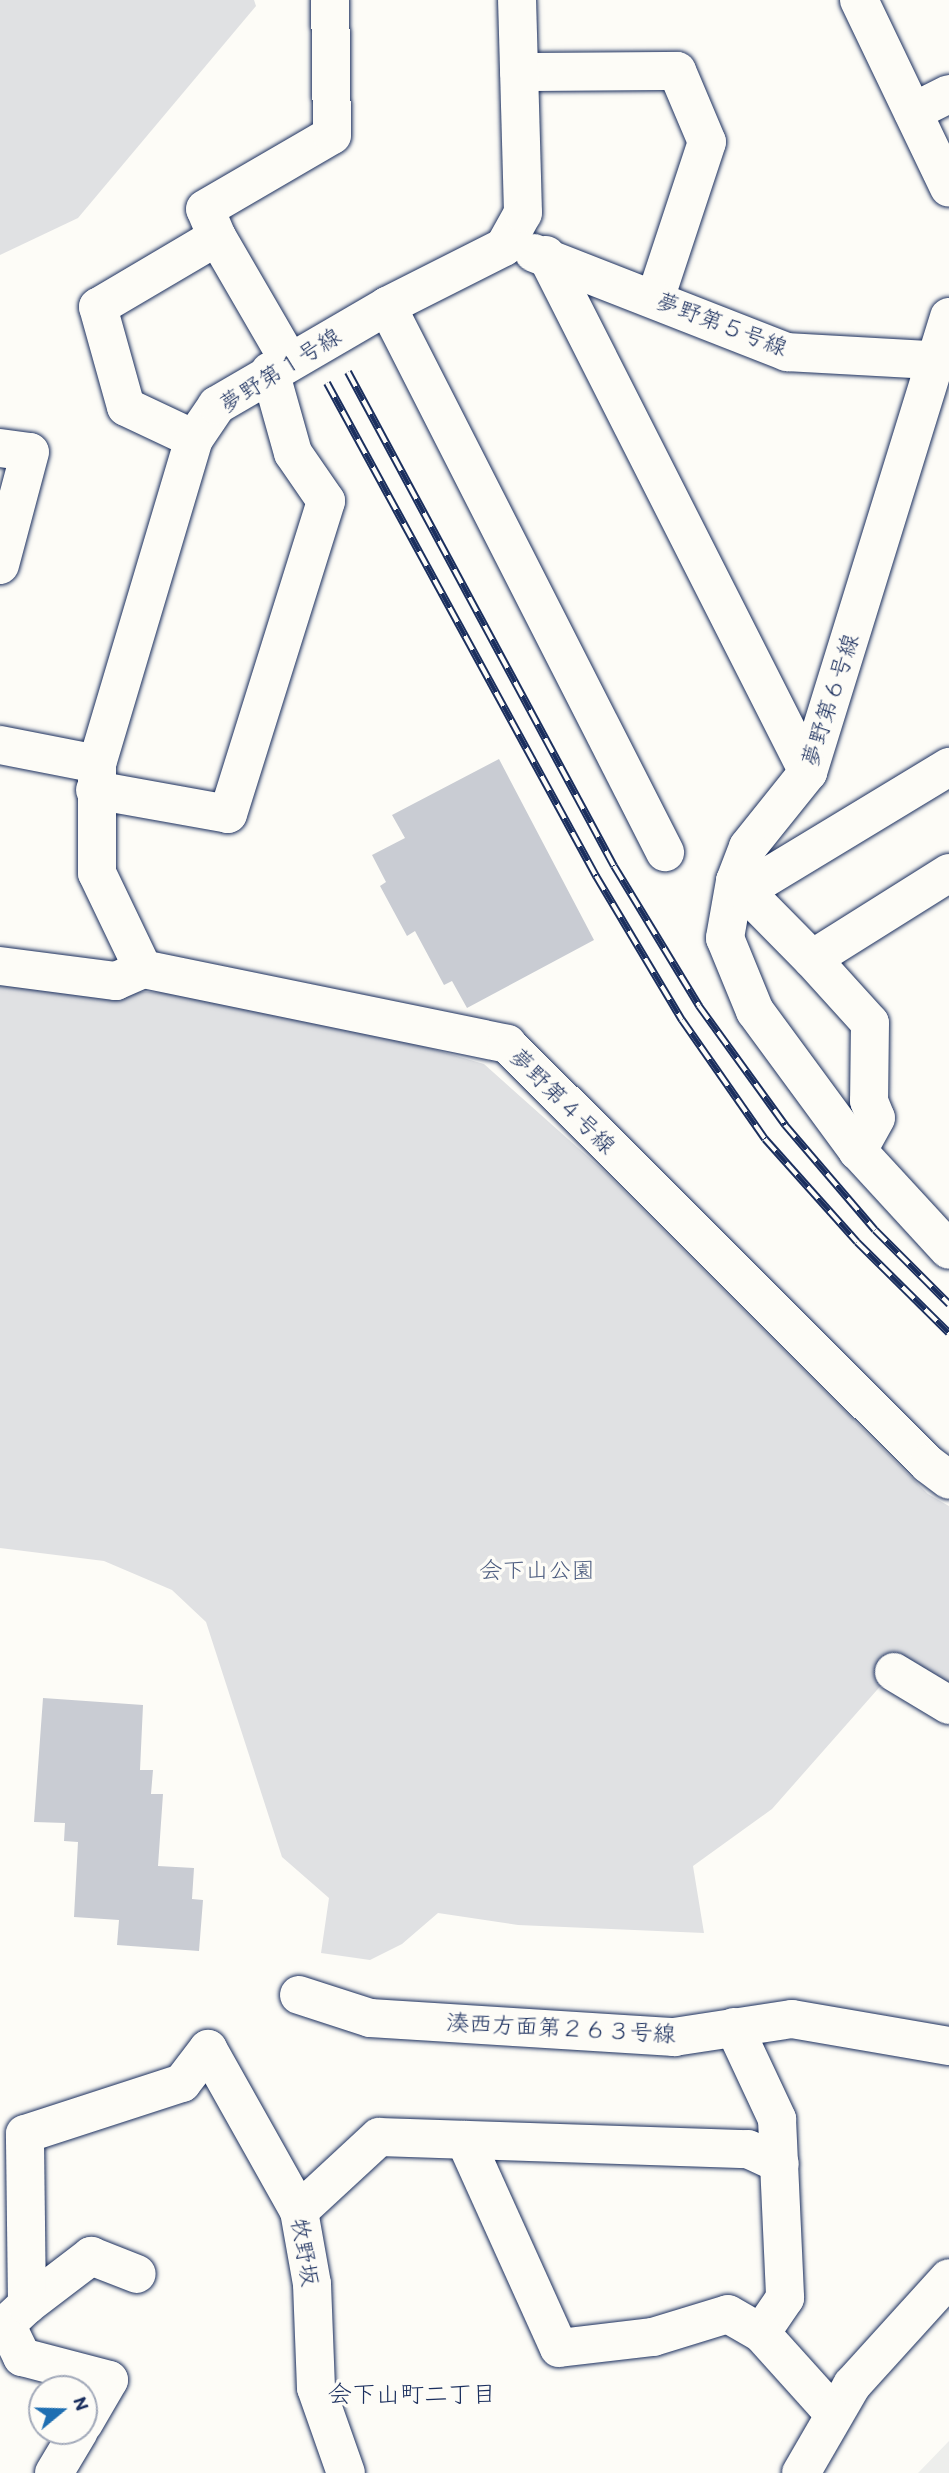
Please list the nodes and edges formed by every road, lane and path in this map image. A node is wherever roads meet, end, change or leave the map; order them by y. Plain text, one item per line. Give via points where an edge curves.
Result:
1 (330, 0) edge
2 (516, 0) edge
3 (859, 0) edge
4 (519, 72) junction
5 (949, 94) edge
6 (913, 112) junction
7 (949, 188) edge
8 (217, 237) junction
9 (504, 247) junction
10 (546, 255) junction
11 (655, 299) junction
12 (387, 306) junction
13 (949, 317) edge
14 (942, 361) edge
15 (279, 366) junction
16 (194, 439) junction
17 (0, 448) edge
18 (0, 565) edge
19 (0, 745) edge
20 (949, 767) edge
21 (808, 772) junction
22 (96, 777) junction
23 (665, 852) dead end
24 (949, 873) edge
25 (740, 886) junction
26 (812, 959) junction
27 (0, 967) edge
28 (143, 968) junction
29 (858, 1151) junction
30 (949, 1251) edge
31 (949, 1480) edge
32 (894, 1672) dead end
33 (949, 1705) edge
34 (299, 1995) dead end
35 (734, 2027) junction
36 (949, 2046) edge
37 (465, 2140) junction
38 (779, 2164) junction
39 (299, 2211) junction
40 (137, 2274) dead end
41 (949, 2278) edge
42 (11, 2320) edge
43 (761, 2333) junction
44 (90, 2375) edge
45 (98, 2377) edge
46 (98, 2399) edge
47 (834, 2414) junction
48 (71, 2445) edge
49 (54, 2473) edge
50 (346, 2473) edge
51 (801, 2473) edge

1 - 8 street via 332,135 205,209
2 - 4 street
3 - 6 street
4 - 9 street via 523,213
4 - 11 street via 677,71 707,142
5 - 6 street
6 - 7 street
8 - 15 street
8 - 16 street via 98,307 126,407
9 - 10 street, 夢野第５号線
9 - 12 street, 夢野第１号線
10 - 11 street, 夢野第５号線
10 - 21 street
11 - 14 street, 夢野第５号線 via 787,352
12 - 15 street, 夢野第１号線
12 - 23 street
13 - 14 street, 夢野第６号線
14 - 21 street, 夢野第６号線
15 - 16 street, 夢野第１号線 via 217,405
15 - 22 street via 293,453 326,501 228,814
16 - 22 street, 夢野第１号線
17 - 18 street via 30,452
19 - 22 street
20 - 25 street
21 - 25 street, 夢野第６号線 via 748,847
22 - 28 street via 97,873
24 - 26 street
25 - 26 street
25 - 29 street, 夢野第６号線 via 725,938 755,1011
26 - 29 street via 870,1023 869,1101 876,1118
27 - 28 street via 116,981
28 - 31 street, 夢野第４号線 via 507,1044
29 - 30 street, 夢野第６号線
32 - 33 street
34 - 35 street, 湊西方面第２６３号線 via 370,2018 674,2037
35 - 36 street, 湊西方面第２６３号線 via 792,2019
35 - 38 street via 777,2119
37 - 38 street via 747,2149
37 - 39 street via 379,2137
37 - 43 street via 559,2348 653,2337 728,2314
38 - 43 street via 785,2298
39 - 42 street, 牧野坂 via 208,2049 182,2083 25,2134
39 - 50 street, 牧野坂 via 312,2284 316,2388
40 - 42 street via 91,2256
41 - 47 street via 852,2385
42 - 44 street via 22,2357
43 - 47 street
45 - 46 street via 109,2380
47 - 51 street
48 - 49 street

